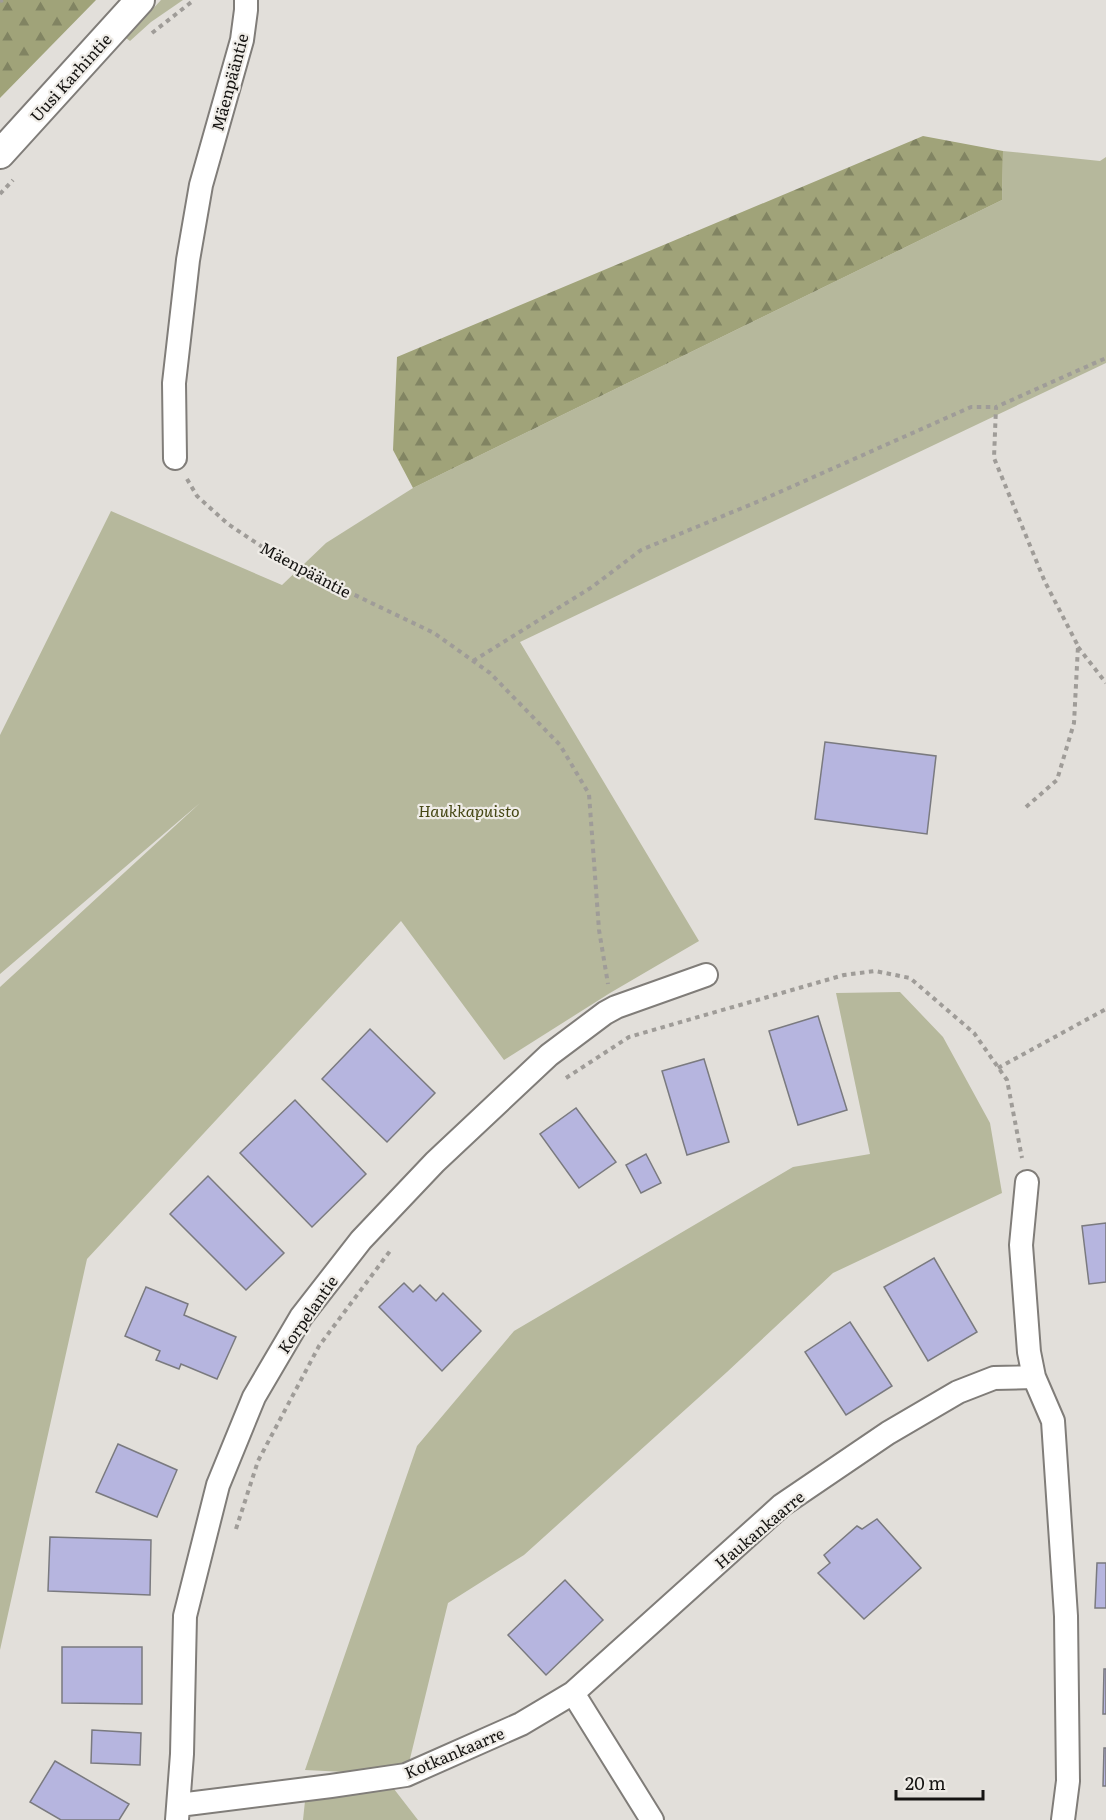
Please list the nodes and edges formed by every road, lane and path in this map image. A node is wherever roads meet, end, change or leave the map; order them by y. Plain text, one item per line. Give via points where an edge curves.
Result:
1 (140, 0) edge
2 (246, 0) edge
3 (0, 154) edge
4 (1106, 358) edge
5 (996, 407) junction
6 (175, 458) joint
7 (1078, 646) junction
8 (473, 661) junction
9 (1106, 683) edge
10 (1026, 807) dead end
11 (706, 975) dead end
12 (610, 993) dead end
13 (1106, 1009) edge
14 (998, 1068) junction
15 (560, 1082) dead end
16 (1027, 1182) joint
17 (395, 1245) dead end
18 (1034, 1377) junction
19 (234, 1537) dead end
20 (573, 1693) junction
21 (178, 1812) edge
22 (652, 1820) edge
23 (1063, 1820) edge

1 - 3 street, Uusi Karhintie
2 - 6 street, Mäenpääntie via 242,40 201,186 188,260 174,383
4 - 5 path
5 - 7 path via 994,458 1046,582
5 - 8 path via 971,407 641,549 592,587
6 - 8 path, Mäenpääntie via 197,496 228,524 282,560 434,633
7 - 9 path
7 - 10 path via 1074,723 1057,780
8 - 12 path, Mäenpääntie via 490,672 560,745 589,794 599,930
11 - 21 street, Korpelantie via 616,1007 549,1055 413,1185 361,1240 301,1317 254,1397 218,1485 185,1616
13 - 14 path
14 - 15 path via 974,1033 910,978 875,971 844,975 629,1037
14 - 16 path via 1006,1080
16 - 18 street via 1021,1245
17 - 19 path via 319,1346 258,1461
18 - 20 street, Haukankaarre via 994,1378 958,1392 888,1433 792,1498
18 - 23 street via 1053,1421 1066,1616 1068,1781
20 - 21 street, Kotkankaarre via 521,1724 406,1775
20 - 22 street

